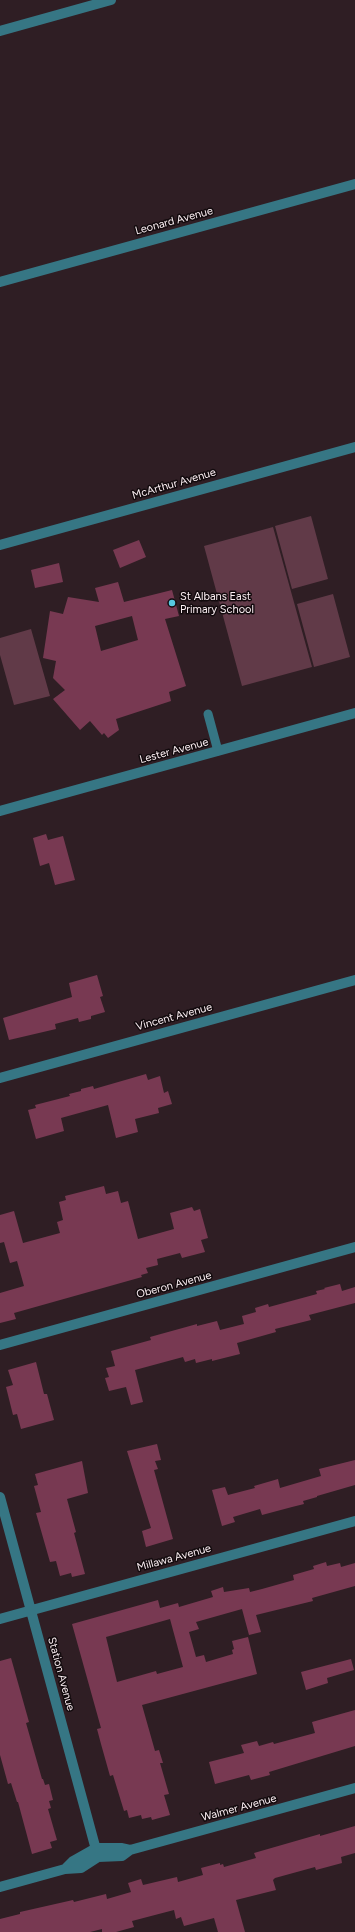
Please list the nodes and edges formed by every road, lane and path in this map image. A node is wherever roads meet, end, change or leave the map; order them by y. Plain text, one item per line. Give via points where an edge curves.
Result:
1 (111, 0) edge
2 (0, 31) edge
3 (355, 184) edge
4 (0, 282) edge
5 (355, 447) edge
6 (0, 545) edge
7 (355, 713) edge
8 (208, 714) dead end
9 (218, 751) junction
10 (0, 811) edge
11 (355, 980) edge
12 (0, 1078) edge
13 (355, 1247) edge
14 (0, 1345) edge
15 (0, 1497) edge
16 (355, 1521) edge
17 (32, 1610) junction
18 (0, 1619) edge
19 (355, 1788) edge
20 (97, 1853) junction
21 (0, 1887) edge

1 - 2 street
3 - 4 street, Leonard Avenue
5 - 6 street, McArthur Avenue
7 - 9 street, Lester Avenue
8 - 9 lane
9 - 10 street, Lester Avenue
11 - 12 street, Vincent Avenue
13 - 14 street, Oberon Avenue
15 - 17 street, Station Avenue
16 - 17 street, Millawa Avenue
17 - 18 street, Millawa Avenue
17 - 20 street, Station Avenue
19 - 20 street, Walmer Avenue via 130,1850 122,1856 114,1858
20 - 21 street, Walmer Avenue via 81,1868 65,1869

